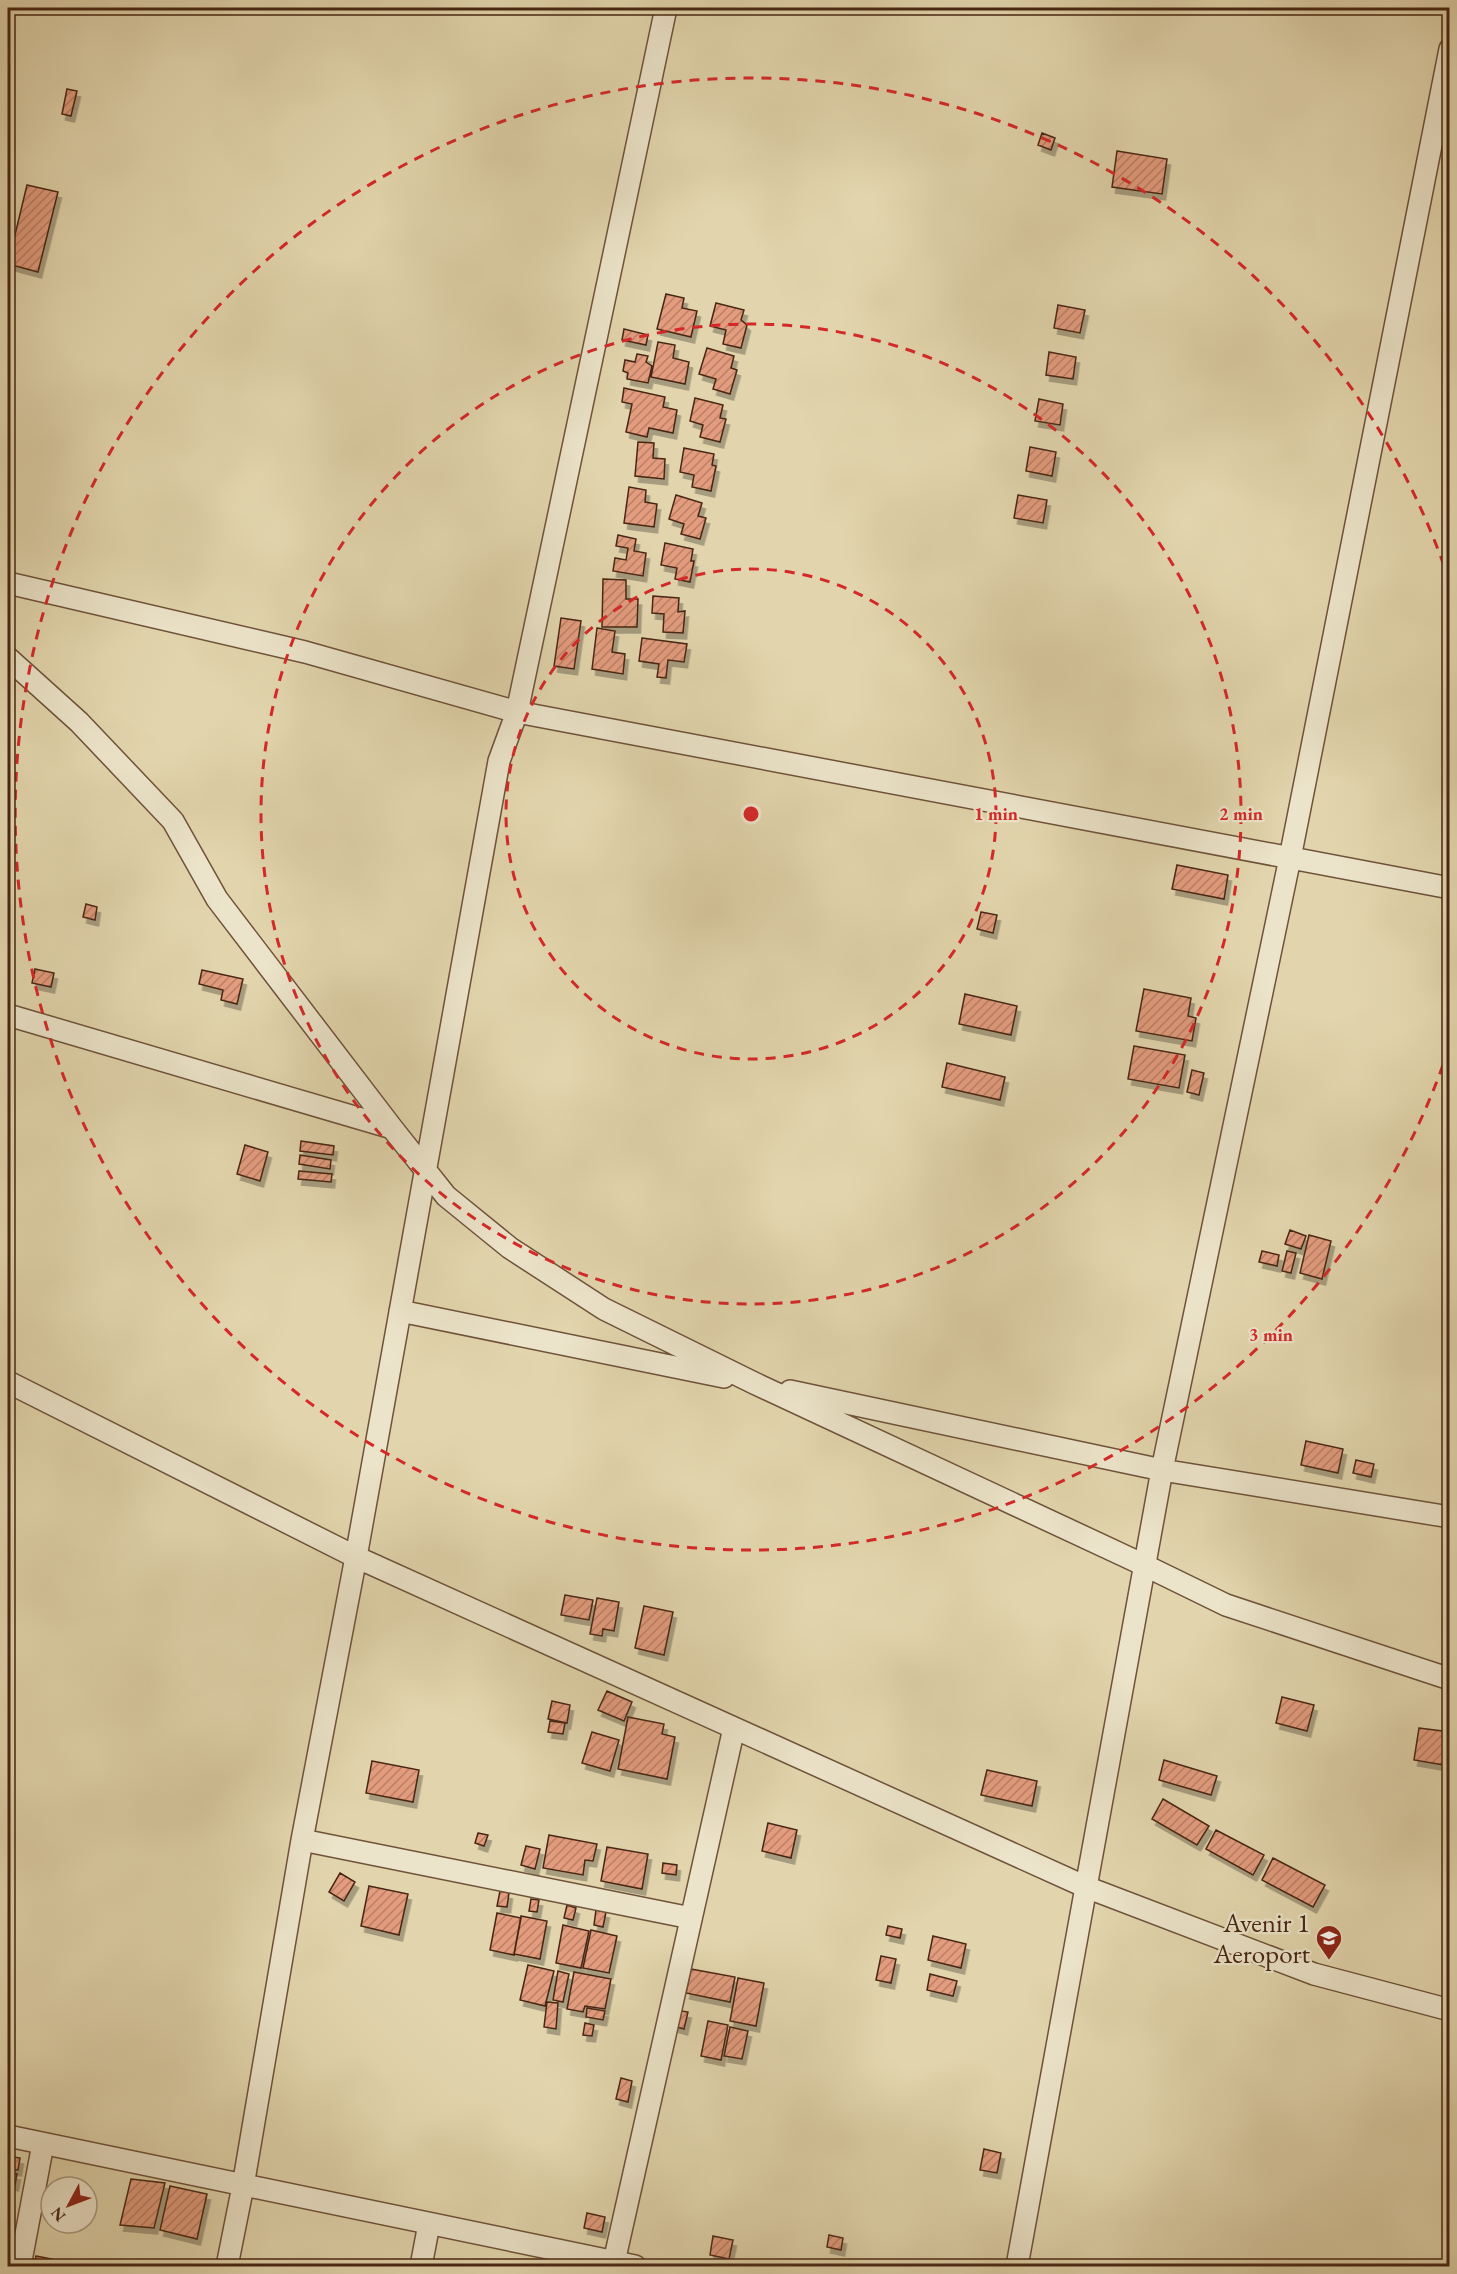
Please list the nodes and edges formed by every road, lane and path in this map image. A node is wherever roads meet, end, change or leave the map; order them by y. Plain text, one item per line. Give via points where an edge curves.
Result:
1 (666, 8) edge
2 (1449, 49) edge
3 (8, 583) edge
4 (8, 658) edge
5 (517, 712) junction
6 (1290, 858) junction
7 (1449, 888) edge
8 (8, 1015) edge
9 (392, 1128) junction
10 (425, 1170) junction
11 (400, 1311) junction
12 (8, 1382) edge
13 (754, 1383) junction
14 (1162, 1470) junction
15 (1449, 1517) edge
16 (356, 1557) junction
17 (1144, 1565) junction
18 (1449, 1678) edge
19 (734, 1728) junction
20 (302, 1840) junction
21 (1086, 1887) junction
22 (691, 1918) junction
23 (1449, 2010) edge
24 (8, 2136) edge
25 (43, 2144) junction
26 (243, 2186) junction
27 (429, 2224) junction
28 (614, 2262) junction
29 (20, 2266) edge
30 (227, 2266) edge
31 (421, 2266) edge
32 (635, 2266) edge
33 (1017, 2266) edge

1 - 5 street
2 - 6 street
3 - 5 street via 305,652
4 - 9 street via 79,722 173,821 217,899
5 - 6 street
5 - 10 street via 499,761
6 - 7 street
6 - 14 street
8 - 9 street
9 - 10 street
10 - 11 street
10 - 13 street via 446,1196 519,1254 604,1309
11 - 13 street
11 - 16 street
12 - 16 street
13 - 14 street
13 - 17 street
14 - 15 street
14 - 17 street
16 - 19 street
16 - 20 street
17 - 18 street via 1226,1605
17 - 21 street
19 - 21 street
19 - 22 street
20 - 22 street
20 - 26 street
21 - 23 street via 1314,1974
21 - 33 street
22 - 28 street
24 - 25 street
25 - 26 street
25 - 29 street
26 - 27 street
26 - 30 street
27 - 28 street
27 - 31 street
28 - 32 street

